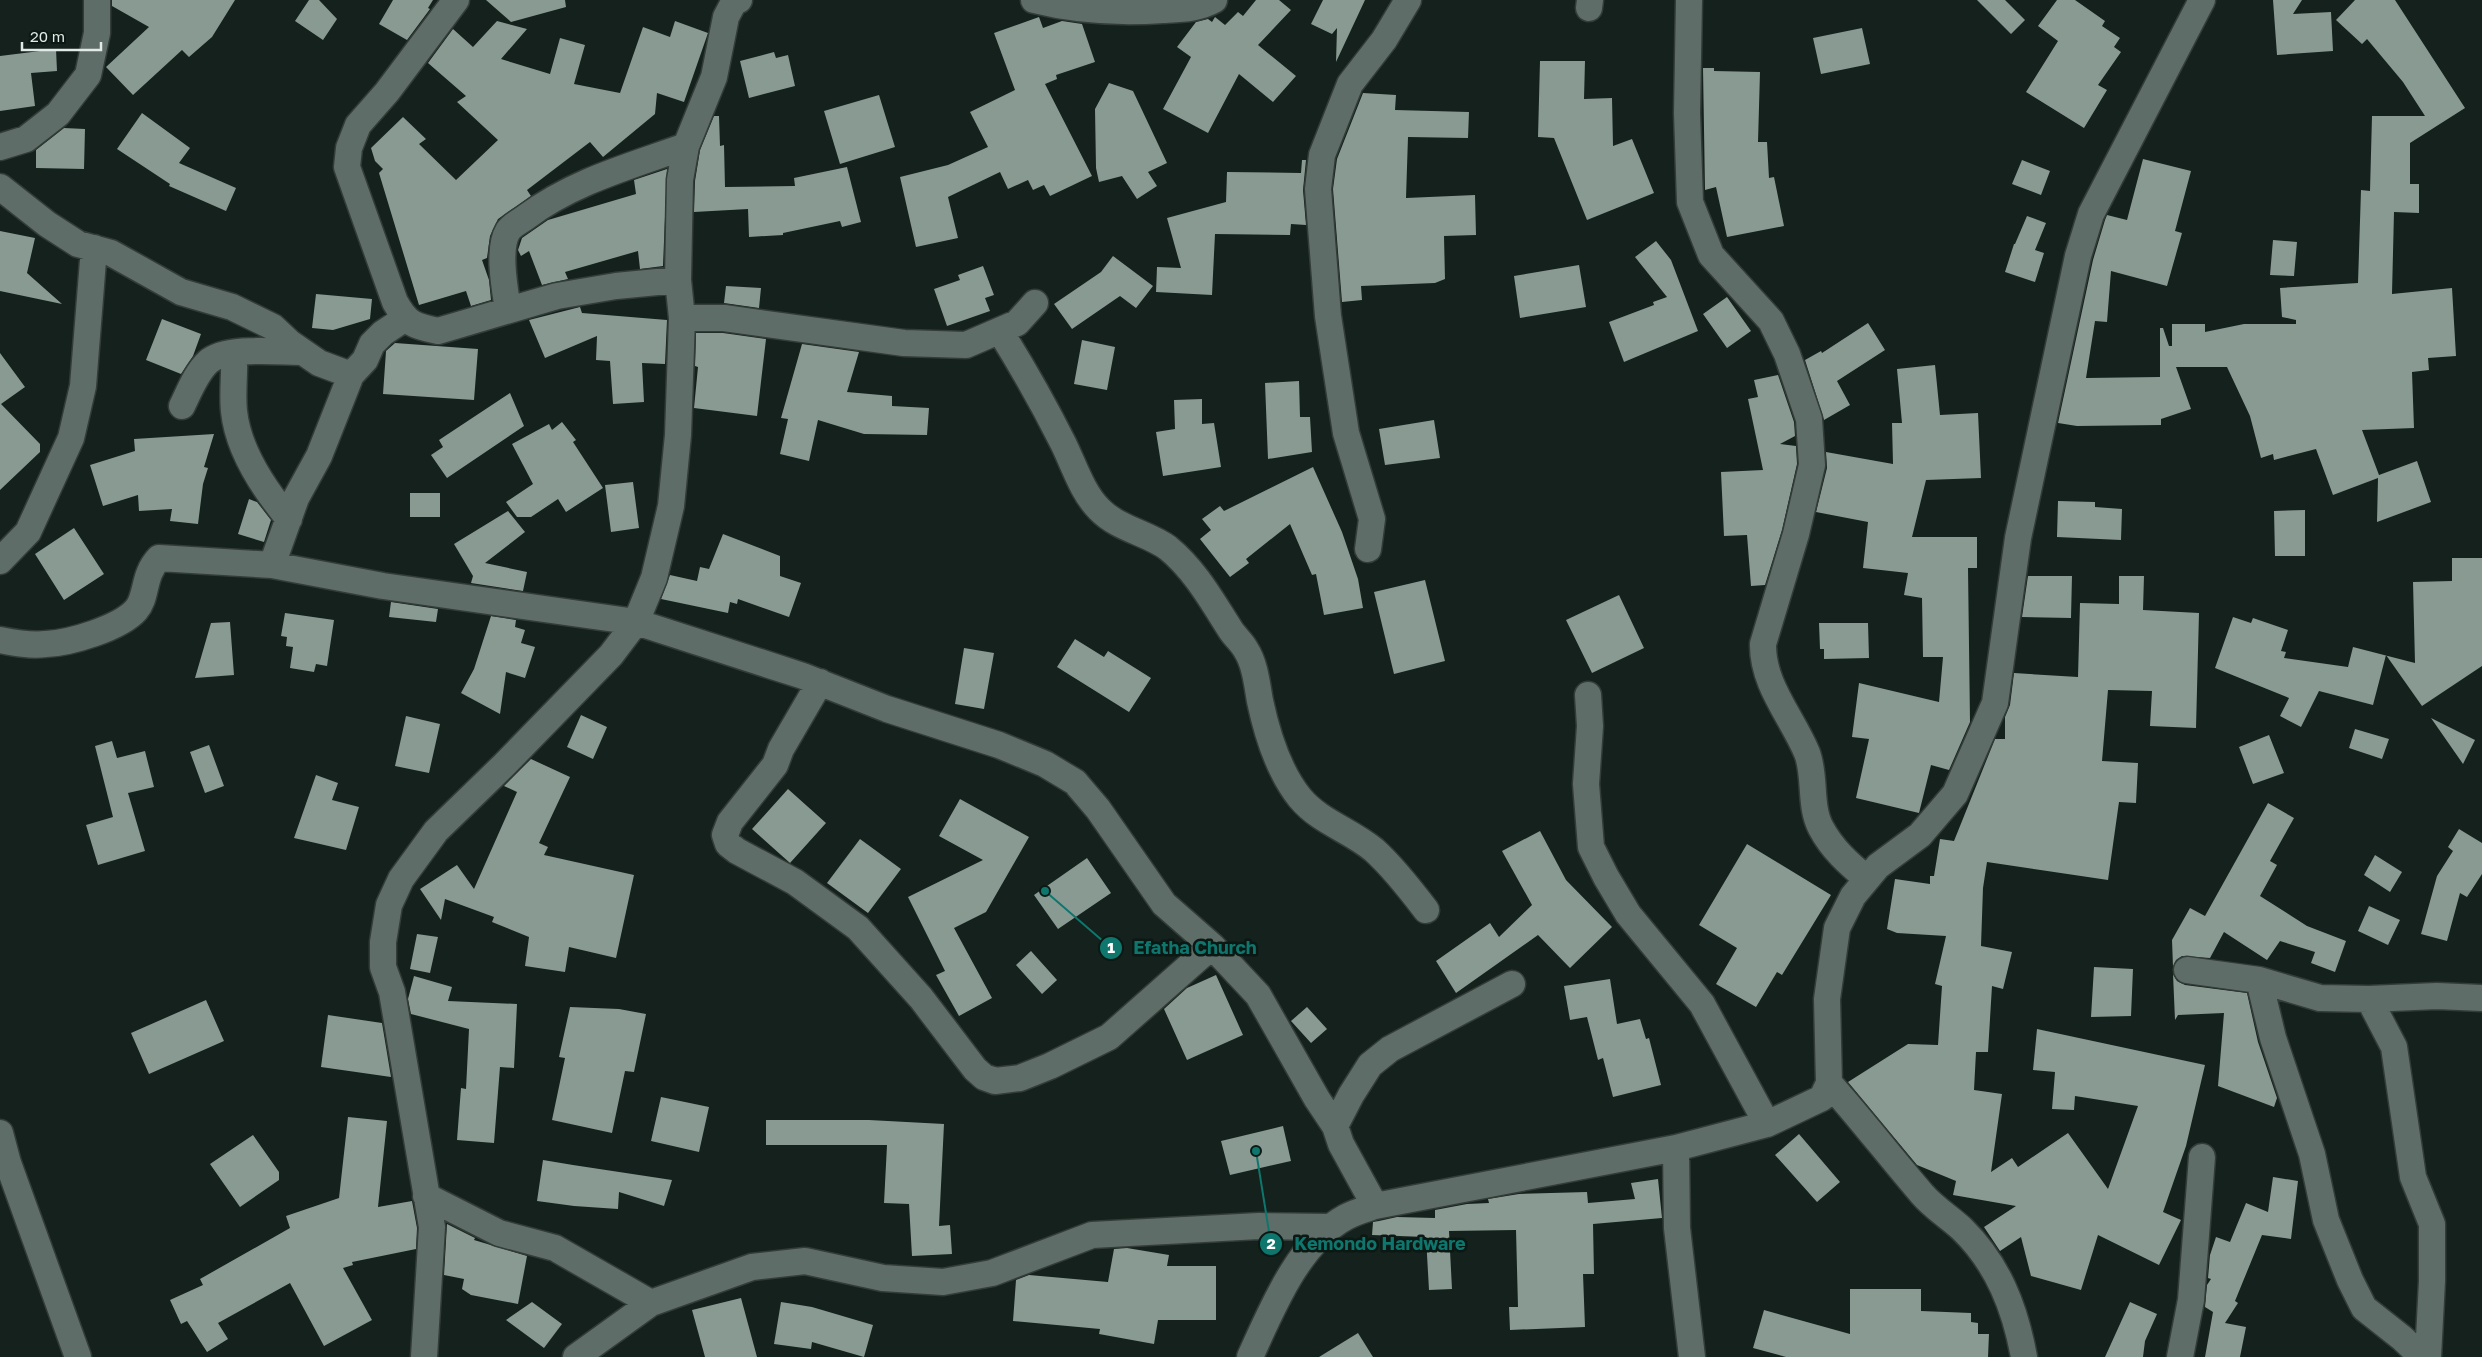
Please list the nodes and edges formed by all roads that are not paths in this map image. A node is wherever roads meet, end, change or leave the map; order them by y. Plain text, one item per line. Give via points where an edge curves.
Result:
1 (98, 0) edge
2 (456, 0) edge
3 (1034, 0) edge
4 (1214, 0) edge
5 (1408, 0) edge
6 (1689, 0) edge
7 (2202, 0) edge
8 (735, 1) edge
9 (686, 146) junction
10 (0, 147) edge
11 (0, 187) edge
12 (94, 248) junction
13 (678, 280) junction
14 (1035, 303) dead end
15 (508, 310) junction
16 (682, 318) junction
17 (404, 320) junction
18 (1000, 331) junction
19 (303, 352) junction
20 (234, 354) junction
21 (351, 375) junction
22 (182, 406) dead end
23 (289, 519) junction
24 (1368, 549) dead end
25 (0, 561) edge
26 (272, 565) junction
27 (636, 622) junction
28 (0, 640) edge
29 (820, 682) junction
30 (1588, 695) dead end
31 (1867, 879) junction
32 (1426, 910) dead end
33 (1212, 946) junction
34 (2187, 970) dead end
35 (2259, 980) junction
36 (1512, 984) dead end
37 (2482, 998) edge
38 (2369, 1000) junction
39 (1829, 1083) junction
40 (1767, 1124) junction
41 (1334, 1126) junction
42 (0, 1133) edge
43 (1676, 1148) junction
44 (2202, 1157) dead end
45 (426, 1196) junction
46 (1375, 1206) junction
47 (1332, 1227) junction
48 (651, 1303) junction
49 (78, 1357) edge
50 (424, 1357) edge
51 (576, 1357) edge
52 (1250, 1357) edge
53 (1692, 1357) edge
54 (2024, 1357) edge
55 (2180, 1357) edge
56 (2422, 1357) edge
57 (2428, 1357) edge

1 - 10 street via 98,34 88,74 58,114 26,139
2 - 17 street via 358,125 349,148 347,167
3 - 4 street via 1060,7 1119,13 1202,7
5 - 24 street via 1384,40 1350,84 1322,155 1318,189 1328,316 1346,433 1372,519
6 - 31 street via 1687,113 1690,202 1711,255 1771,321 1787,354 1810,419 1812,465 1796,534 1763,644 1763,660 1807,754 1820,826 1836,851
7 - 31 street via 2091,214 2078,256 2018,538 1994,703 1955,794 1920,835 1878,866
8 - 9 street via 726,17 714,77
9 - 13 street via 680,180
9 - 15 street via 570,189 509,230 503,253
11 - 12 street via 47,224 78,244
12 - 19 street via 111,253 181,292 232,307 273,327
12 - 25 street via 83,386 71,438 28,532
13 - 15 street via 557,296
13 - 16 street
14 - 18 street via 1017,323
15 - 17 street via 438,331
16 - 18 street via 724,318 904,343 942,345 966,345
16 - 27 street via 678,435 671,506 654,578
17 - 21 street via 377,338 365,360
18 - 32 street via 1032,382 1085,489 1099,510 1129,530 1167,548 1212,598 1246,650 1281,766 1299,797 1317,816 1373,850
19 - 20 street via 247,351
19 - 21 street via 319,363
20 - 22 street via 225,354 208,362
20 - 23 street via 235,425 262,482
21 - 23 street via 319,456 296,498
23 - 26 street
26 - 27 street via 383,586
26 - 28 street via 159,558 150,567 136,610 116,625 47,644
27 - 29 street
27 - 45 street via 605,661 436,831 401,879 390,905 382,967 392,992
29 - 33 street via 887,709 999,745 1045,764 1075,782 1098,809 1164,904
29 - 33 street via 775,765 730,822 725,835 728,844 795,882 858,928 921,998 984,1077 995,1081 1020,1078 1109,1037
30 - 40 street via 1590,726 1586,784 1591,847 1628,914 1702,1004
31 - 39 street via 1853,896 1836,928 1827,1000
33 - 41 street via 1258,995
34 - 35 street
35 - 38 street via 2320,998
35 - 56 street via 2273,1038 2312,1154 2326,1220 2350,1280 2364,1308
36 - 41 street via 1390,1049 1370,1065
37 - 38 street via 2437,996
38 - 57 street via 2394,1047 2413,1177 2432,1224
39 - 40 street via 1822,1098
39 - 54 street via 1933,1206 1981,1248 2016,1316
40 - 43 street
41 - 46 street
42 - 49 street
43 - 46 street
43 - 53 street via 1677,1228
44 - 55 street via 2192,1292
45 - 48 street via 500,1233 555,1248
45 - 50 street via 432,1226
46 - 47 street via 1347,1216
47 - 48 street via 1259,1226 1092,1235 992,1273 942,1282 883,1278 805,1261 752,1267
47 - 52 street via 1317,1239 1286,1282
48 - 51 street

